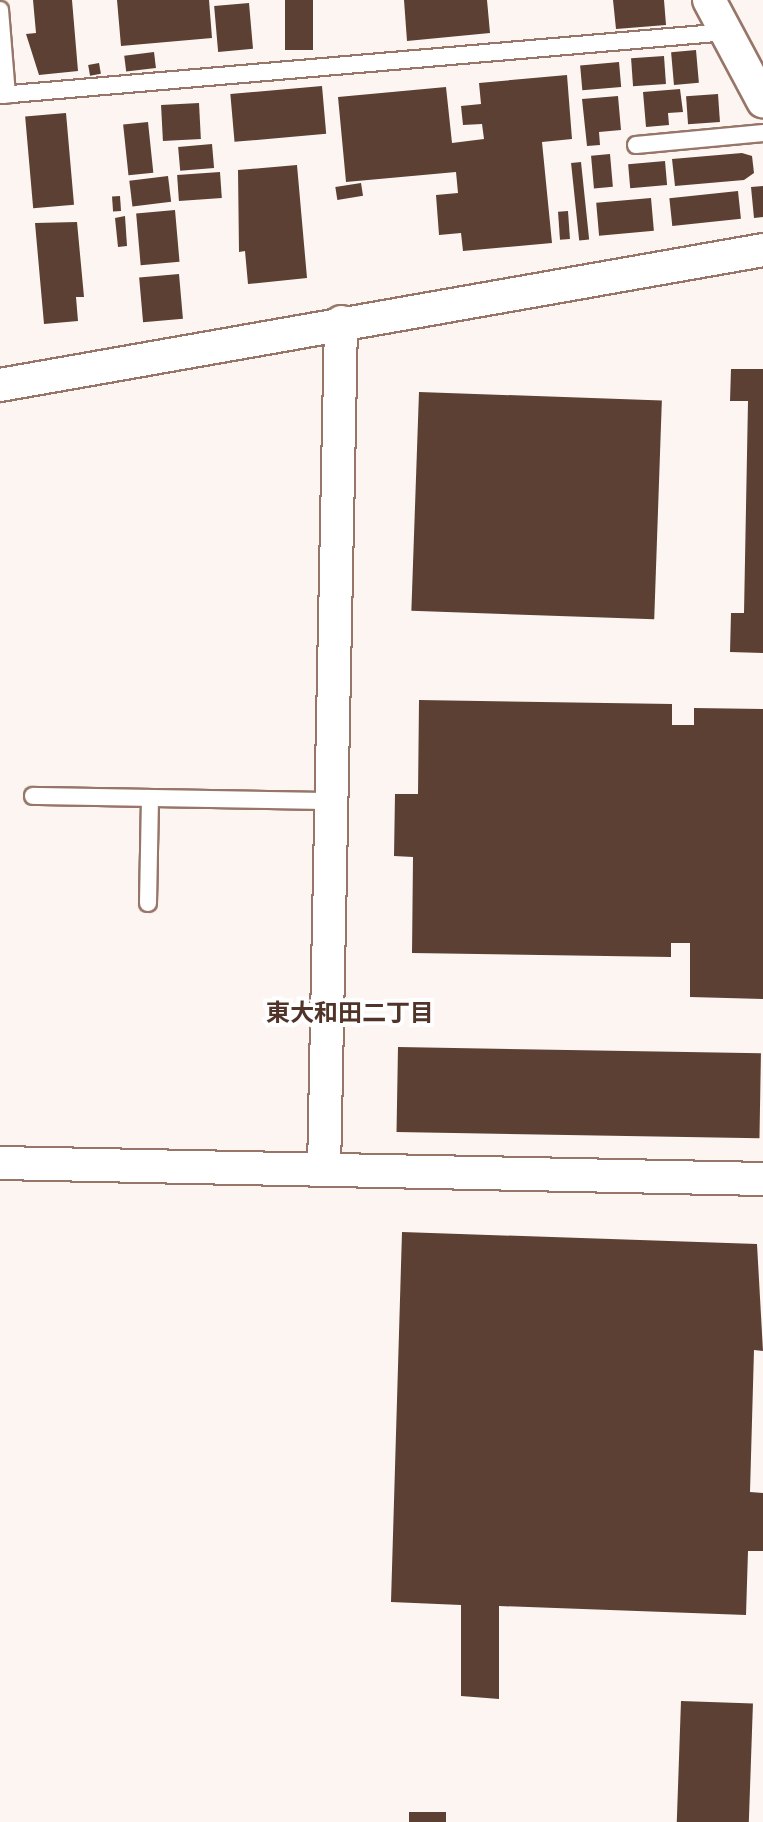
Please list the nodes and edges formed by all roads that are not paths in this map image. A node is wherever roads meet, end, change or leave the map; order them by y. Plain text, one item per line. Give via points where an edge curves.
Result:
1 (709, 0) edge
2 (0, 10) edge
3 (727, 32) junction
4 (4, 95) edge
5 (763, 101) edge
6 (763, 133) edge
7 (636, 145) dead end
8 (763, 250) edge
9 (341, 322) junction
10 (0, 385) edge
11 (33, 796) dead end
12 (150, 798) junction
13 (331, 801) junction
14 (148, 903) dead end
15 (0, 1163) edge
16 (324, 1170) junction
17 (763, 1179) edge

1 - 3 street
2 - 4 lane
3 - 4 lane
3 - 5 street
6 - 7 lane
8 - 9 street
9 - 10 street
9 - 13 street
11 - 12 lane
12 - 13 lane
12 - 14 lane
13 - 16 street
15 - 16 street
16 - 17 street

